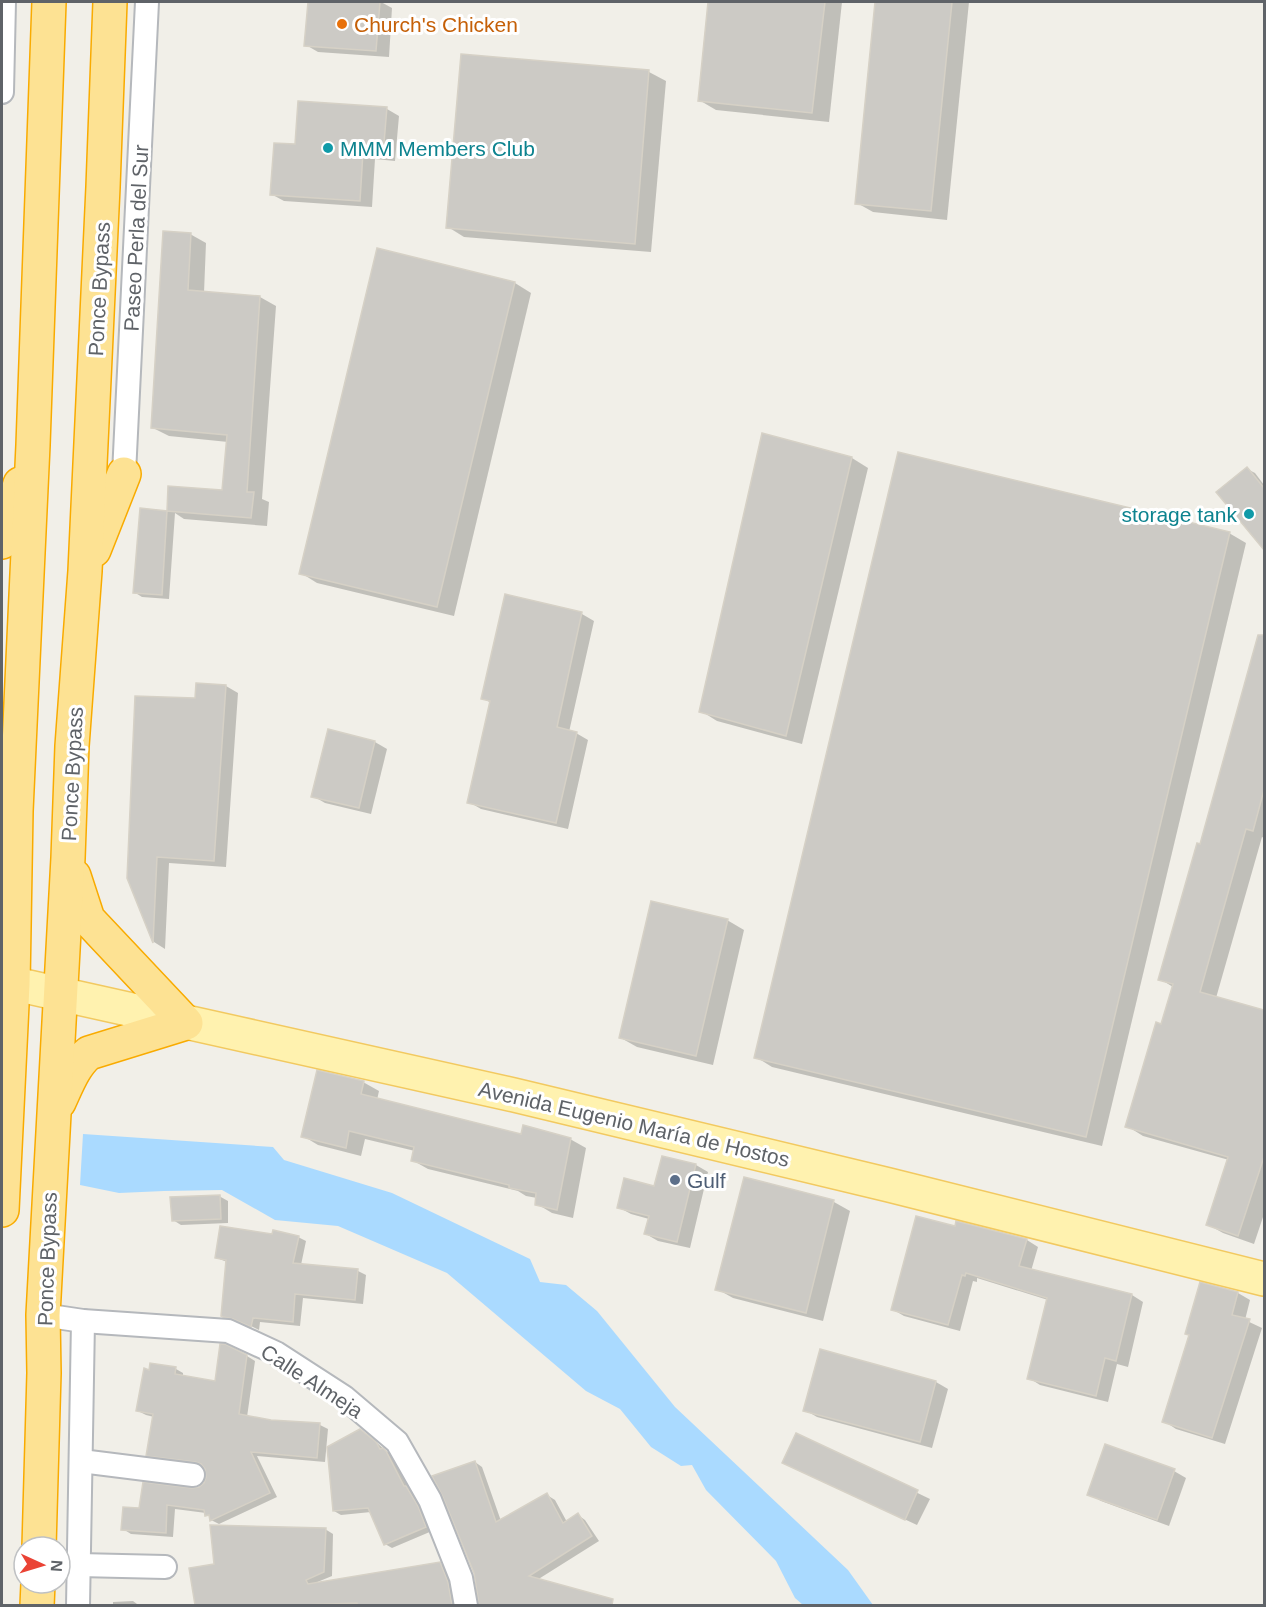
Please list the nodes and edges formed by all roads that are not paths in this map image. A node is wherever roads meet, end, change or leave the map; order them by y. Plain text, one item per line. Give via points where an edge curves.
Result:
1 (4, 2) edge
2 (49, 2) edge
3 (110, 2) edge
4 (147, 2) edge
5 (2, 92) edge
6 (33, 446) junction
7 (124, 474) joint
8 (2, 542) edge
9 (86, 571) junction
10 (16, 811) junction
11 (2, 842) edge
12 (68, 858) junction
13 (7, 982) edge
14 (60, 994) junction
15 (186, 1023) junction
16 (5, 1083) edge
17 (54, 1111) junction
18 (2, 1210) edge
19 (1264, 1279) edge
20 (43, 1315) junction
21 (84, 1321) junction
22 (81, 1461) junction
23 (193, 1475) dead end
24 (39, 1535) edge
25 (79, 1565) junction
26 (165, 1567) dead end
27 (78, 1605) edge
28 (466, 1605) edge

1 - 5 street
2 - 6 highway
3 - 9 highway, Ponce Bypass
4 - 7 street, Paseo Perla del Sur
6 - 8 highway
6 - 10 highway
7 - 9 highway
9 - 12 highway, Ponce Bypass via 72,746
10 - 11 highway
10 - 13 highway
12 - 14 highway, Ponce Bypass
12 - 15 highway via 88,919
13 - 14 main road, Avenida Eugenio María de Hostos
13 - 16 highway
14 - 15 main road, Avenida Eugenio María de Hostos
14 - 17 highway, Ponce Bypass
15 - 17 highway via 89,1053 81,1059
15 - 19 main road, Avenida Eugenio María de Hostos via 514,1095
16 - 18 highway
17 - 20 highway, Ponce Bypass
20 - 21 street, Calle Almeja
20 - 24 highway, Ponce Bypass
21 - 22 street
21 - 28 street, Calle Almeja via 228,1331 276,1353 344,1397 397,1442 430,1500 460,1578
22 - 23 street
22 - 25 street
25 - 26 street
25 - 27 street

